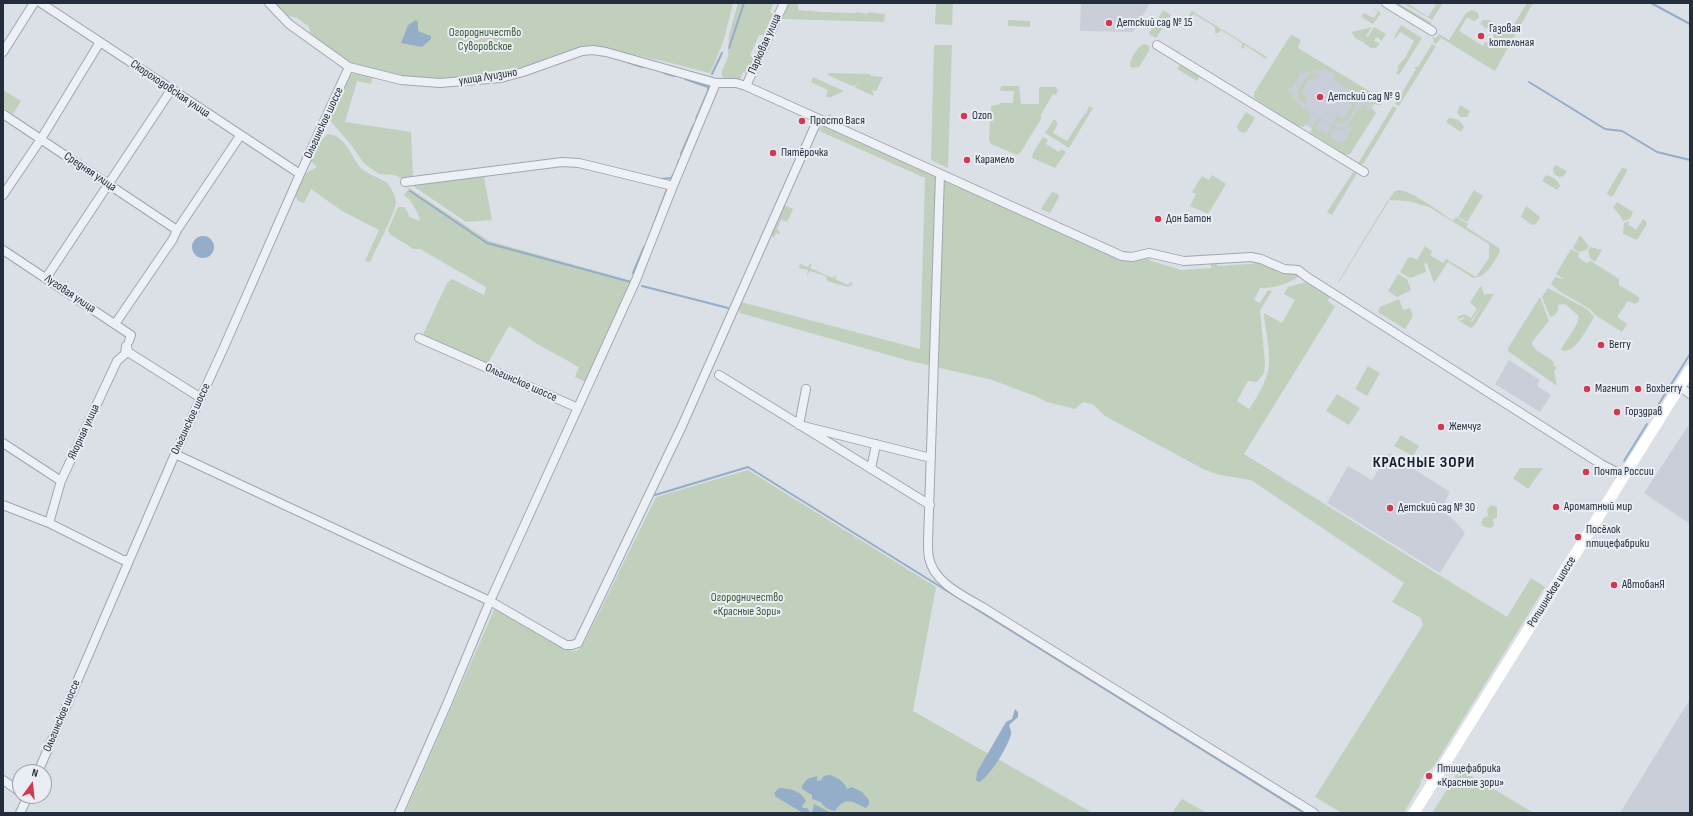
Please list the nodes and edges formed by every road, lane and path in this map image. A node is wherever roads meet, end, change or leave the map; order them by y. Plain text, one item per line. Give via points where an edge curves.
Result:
1 (34, 3) edge
2 (41, 3) edge
3 (269, 3) edge
4 (784, 3) edge
5 (1386, 3) edge
6 (1432, 31) dead end
7 (100, 42) junction
8 (1157, 45) dead end
9 (3, 52) edge
10 (349, 67) junction
11 (716, 84) junction
12 (746, 86) junction
13 (171, 90) junction
14 (3, 114) edge
15 (818, 119) junction
16 (240, 136) junction
17 (41, 139) junction
18 (1364, 172) dead end
19 (300, 174) junction
20 (940, 174) junction
21 (404, 182) dead end
22 (109, 184) junction
23 (673, 186) junction
24 (3, 195) edge
25 (177, 230) junction
26 (3, 250) edge
27 (46, 278) junction
28 (115, 324) junction
29 (420, 338) dead end
30 (128, 343) junction
31 (1690, 370) edge
32 (719, 375) dead end
33 (1680, 387) junction
34 (806, 389) dead end
35 (1690, 394) edge
36 (201, 398) junction
37 (578, 408) junction
38 (799, 425) junction
39 (3, 443) edge
40 (876, 444) junction
41 (175, 454) junction
42 (931, 458) junction
43 (871, 469) junction
44 (1624, 476) junction
45 (62, 481) junction
46 (3, 505) edge
47 (930, 506) junction
48 (49, 523) junction
49 (129, 560) junction
50 (490, 601) junction
51 (41, 764) edge
52 (3, 780) edge
53 (12, 786) edge
54 (399, 813) edge
55 (1314, 813) edge
56 (1414, 813) edge

1 - 9 street
2 - 7 street, Скороходовская улица
3 - 10 street, улица Луизино via 289,24
4 - 12 street, Парковая улица
5 - 6 street
7 - 13 street, Скороходовская улица
7 - 17 street
8 - 18 street
10 - 11 street, улица Луизино via 401,80 440,83 501,78 582,51 593,50
10 - 19 street, Ольгинское шоссе
11 - 12 street, улица Луизино via 736,83
11 - 23 street
12 - 15 street, улица Луизино
13 - 16 street, Скороходовская улица
13 - 22 street
14 - 17 street, Средняя улица
15 - 20 street, улица Луизино
15 - 50 street via 682,426 578,642 572,646 566,645
16 - 19 street, Скороходовская улица
16 - 25 street
17 - 22 street, Средняя улица
17 - 24 street
19 - 36 street, Ольгинское шоссе
20 - 42 street
20 - 44 street, улица Луизино via 1122,256 1132,257 1149,253 1184,261 1251,257 1284,269 1298,270 1601,464
21 - 23 street via 562,162 579,163
22 - 25 street, Средняя улица
22 - 27 street
23 - 37 street via 636,280
25 - 28 street
26 - 27 street, Луговая улица
27 - 28 street, Луговая улица
28 - 30 street, Луговая улица via 131,335
29 - 37 street, Ольгинское шоссе
30 - 36 street, Луговая улица via 128,352
30 - 45 street, Якорная улица via 125,354 117,361
31 - 33 main road, Ропшинское шоссе
32 - 38 street
33 - 35 street
33 - 44 main road, Ропшинское шоссе
34 - 38 street
36 - 41 street, Ольгинское шоссе
37 - 50 street
38 - 40 street
38 - 43 street
39 - 45 street
40 - 42 street
40 - 43 street
41 - 49 street, Ольгинское шоссе
41 - 50 street
42 - 47 street
43 - 47 street
44 - 56 main road, Ропшинское шоссе
45 - 48 street, Якорная улица
46 - 48 street
47 - 55 street via 929,558 937,576
48 - 49 street via 123,560
49 - 51 street, Ольгинское шоссе
50 - 54 street
52 - 53 street

